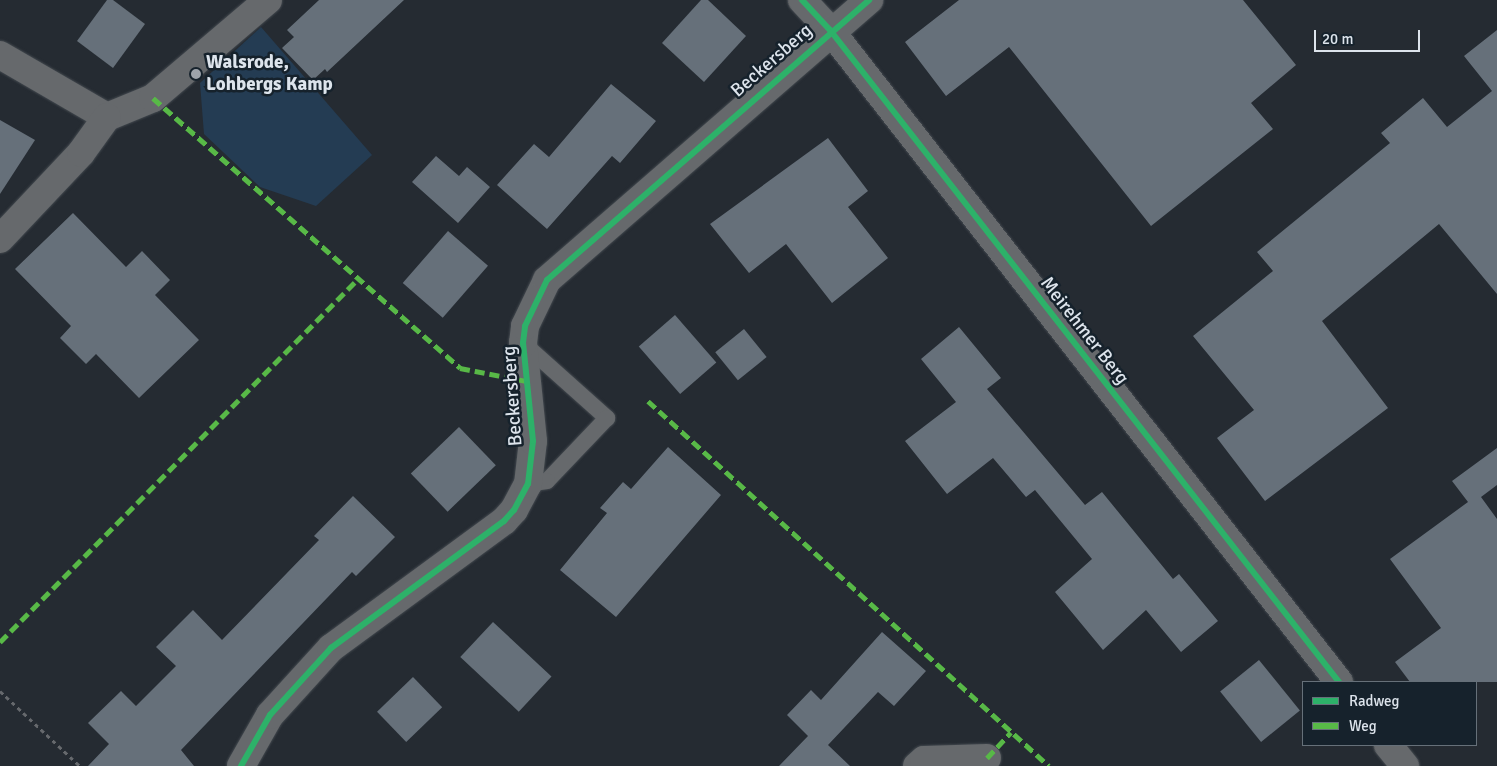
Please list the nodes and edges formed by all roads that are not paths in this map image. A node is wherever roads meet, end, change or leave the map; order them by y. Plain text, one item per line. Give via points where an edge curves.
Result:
1 (268, 0) edge
2 (802, 0) edge
3 (869, 0) edge
4 (830, 30) junction
5 (0, 55) edge
6 (107, 117) junction
7 (0, 239) edge
8 (523, 343) junction
9 (528, 484) junction
10 (1338, 681) edge
11 (1389, 746) edge
12 (987, 758) dead end
13 (242, 766) edge
14 (917, 766) edge
15 (1405, 766) edge

1 - 6 street via 153,98
2 - 4 street, Meirehmer Berg
3 - 4 street, Beckersberg
4 - 8 street, Beckersberg via 555,271 530,310
4 - 10 street, Meirehmer Berg
5 - 6 street
6 - 7 street via 81,153
8 - 9 street, Beckersberg via 533,410
8 - 9 lane via 607,418 547,482
9 - 13 street, Beckersberg via 504,521 331,648 270,715
11 - 15 street
12 - 14 street via 924,760

